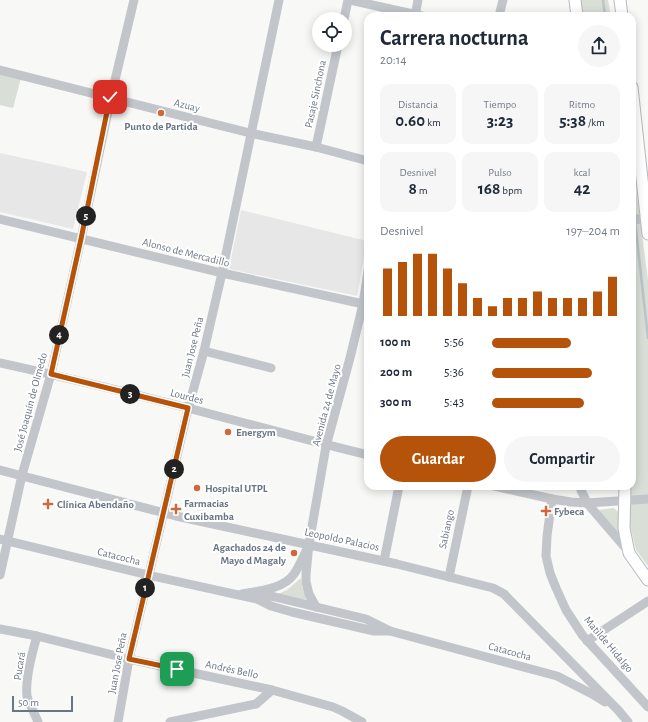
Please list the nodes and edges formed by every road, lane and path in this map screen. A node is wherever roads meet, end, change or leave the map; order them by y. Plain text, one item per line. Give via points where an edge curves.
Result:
1 (134, 0) edge
2 (279, 0) edge
3 (349, 0) edge
4 (418, 0) edge
5 (503, 0) edge
6 (575, 0) edge
7 (620, 0) edge
8 (346, 12) edge
9 (401, 12) edge
10 (418, 12) edge
11 (500, 12) edge
12 (577, 12) edge
13 (622, 12) edge
14 (336, 52) edge
15 (0, 70) edge
16 (110, 97) junction
17 (250, 133) junction
18 (636, 146) edge
19 (316, 147) junction
20 (364, 160) edge
21 (0, 219) edge
22 (641, 220) edge
23 (648, 234) edge
24 (81, 239) junction
25 (222, 273) junction
26 (364, 304) edge
27 (364, 308) edge
28 (204, 351) junction
29 (0, 363) edge
30 (271, 368) dead end
31 (51, 374) junction
32 (188, 408) junction
33 (326, 446) junction
34 (364, 455) edge
35 (0, 470) edge
36 (22, 475) junction
37 (398, 490) edge
38 (467, 490) edge
39 (512, 490) edge
40 (581, 490) edge
41 (626, 490) edge
42 (552, 499) junction
43 (648, 499) edge
44 (629, 500) junction
45 (587, 503) junction
46 (164, 513) junction
47 (4, 540) edge
48 (309, 544) junction
49 (629, 553) junction
50 (384, 561) junction
51 (0, 575) edge
52 (148, 575) junction
53 (449, 577) junction
54 (648, 580) edge
55 (236, 594) junction
56 (257, 600) junction
57 (648, 600) edge
58 (316, 607) junction
59 (0, 629) edge
60 (390, 631) junction
61 (37, 636) junction
62 (587, 641) junction
63 (129, 659) junction
64 (272, 690) junction
65 (648, 707) edge
66 (618, 710) junction
67 (38, 722) edge
68 (118, 722) edge
69 (170, 722) edge
70 (362, 722) edge
71 (628, 722) edge

1 - 16 street, José Joaquín de Olmedo
2 - 17 street, Juan Jose Peña
3 - 8 street
3 - 9 street
4 - 10 street
5 - 11 street
6 - 12 main road
7 - 13 main road
14 - 19 street, Pasaje Sinchona
15 - 16 street, Azuay
16 - 17 street, Azuay
16 - 24 street, José Joaquín de Olmedo
17 - 19 street, Azuay
17 - 25 street, Juan Jose Peña
18 - 22 main road
19 - 20 street, Azuay
21 - 24 street, Alonso de Mercadillo
22 - 23 main road
24 - 25 street, Alonso de Mercadillo
24 - 31 street, José Joaquín de Olmedo
25 - 26 street, Alonso de Mercadillo
25 - 28 street, Juan Jose Peña
27 - 33 street, Avenida 24 de Mayo
28 - 30 street
28 - 32 street, Juan Jose Peña
29 - 31 street, Lourdes
31 - 32 street, Lourdes
31 - 36 street, José Joaquín de Olmedo
32 - 33 street, Lourdes
32 - 46 street, Juan Jose Peña
33 - 34 street, Lourdes
33 - 48 street, Avenida 24 de Mayo
35 - 36 street, Leopoldo Palacios
36 - 46 street, Leopoldo Palacios
36 - 47 street, José Joaquín de Olmedo
37 - 50 street
38 - 53 street, Sabiango
39 - 42 street
40 - 45 street
41 - 44 main road
42 - 45 street
42 - 62 street, Matilde Hidalgo via 546,556 550,573 566,610
43 - 44 street
44 - 45 street
44 - 49 main road via 624,528
45 - 49 street
46 - 48 street, Leopoldo Palacios
46 - 52 street, Juan Jose Peña
47 - 51 street, José Joaquín de Olmedo
47 - 52 street, Catacocha
48 - 50 street, Leopoldo Palacios
48 - 55 street via 298,568 286,582 271,588
48 - 58 street via 306,582
49 - 54 main road
50 - 53 street, Leopoldo Palacios
52 - 55 street, Catacocha
52 - 63 street, Juan Jose Peña
53 - 66 street, Leopoldo Palacios via 494,588 504,594
55 - 56 street, Catacocha
56 - 58 street, Catacocha via 270,596
56 - 60 street, Catacocha via 292,612 374,631
57 - 62 street
58 - 60 street, Catacocha via 366,619
59 - 61 street, Andrés Bello
60 - 66 street, Catacocha via 557,676
61 - 63 street, Andrés Bello
61 - 67 street, Pucará via 29,667 27,689
62 - 65 street, Matilde Hidalgo
63 - 64 street, Andrés Bello
63 - 68 street, Juan Jose Peña
64 - 69 street via 256,704
64 - 70 street, Andrés Bello via 333,707
66 - 71 street, Leopoldo Palacios

